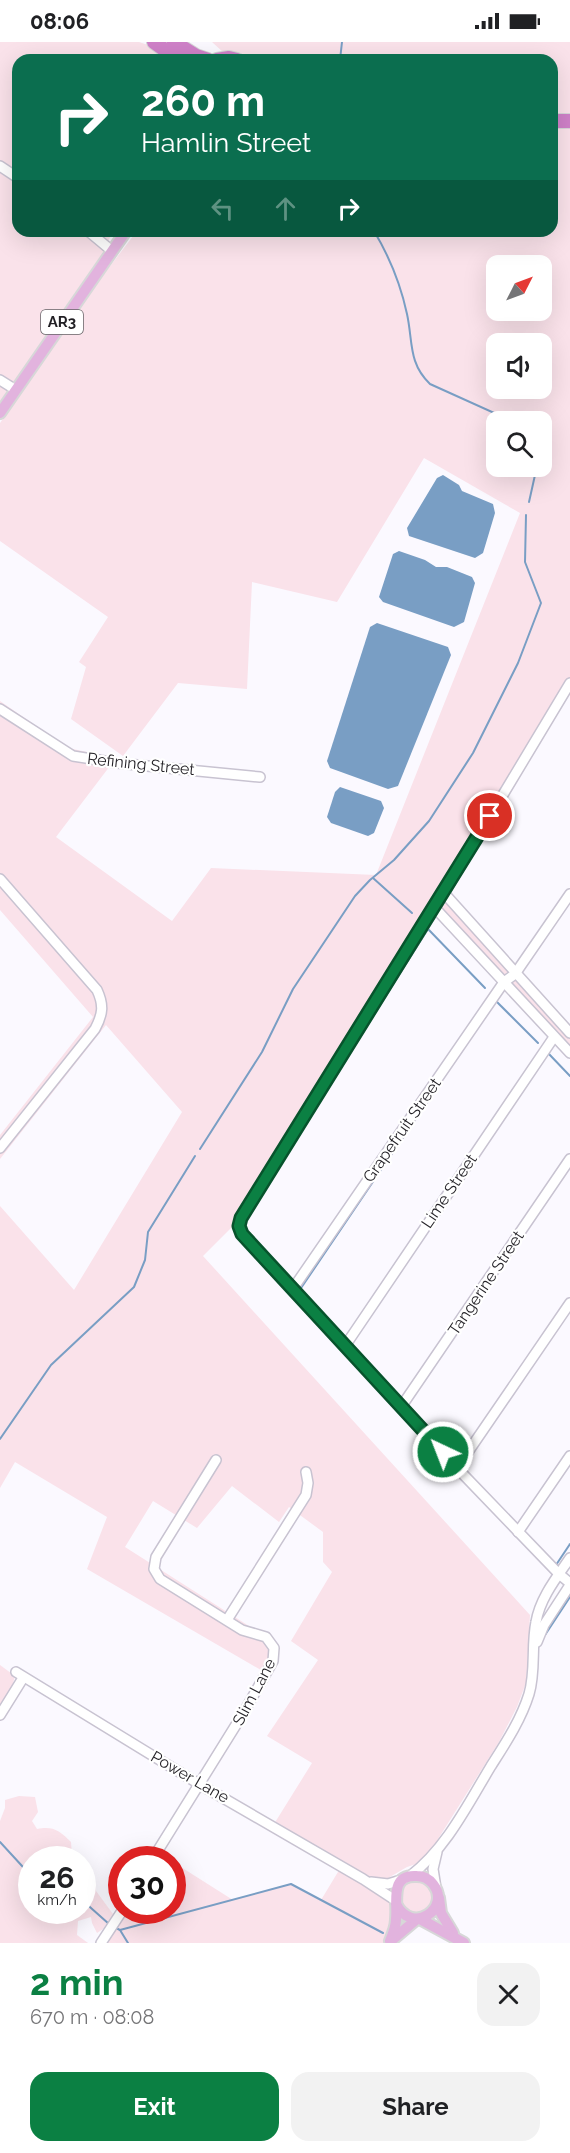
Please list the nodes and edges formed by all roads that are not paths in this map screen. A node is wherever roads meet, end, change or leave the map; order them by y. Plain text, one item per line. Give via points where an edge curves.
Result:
1 (154, 42) edge
2 (174, 42) edge
3 (171, 54) edge
4 (193, 54) edge
5 (95, 237) edge
6 (122, 237) edge
7 (112, 251) junction
8 (0, 380) edge
9 (16, 390) junction
10 (0, 413) edge
11 (570, 683) edge
12 (0, 709) edge
13 (260, 777) dead end
14 (0, 879) edge
15 (444, 892) junction
16 (570, 894) edge
17 (435, 908) junction
18 (515, 974) junction
19 (504, 982) junction
20 (570, 1033) edge
21 (554, 1037) junction
22 (570, 1053) edge
23 (0, 1148) edge
24 (570, 1159) edge
25 (292, 1290) junction
26 (570, 1303) edge
27 (345, 1346) junction
28 (401, 1407) junction
29 (570, 1456) edge
30 (216, 1460) dead end
31 (458, 1468) junction
32 (306, 1472) dead end
33 (518, 1532) junction
34 (570, 1558) edge
35 (559, 1575) junction
36 (570, 1584) edge
37 (227, 1620) junction
38 (533, 1649) junction
39 (0, 1715) edge
40 (199, 1784) junction
41 (161, 1846) edge
42 (437, 1849) junction
43 (408, 1877) junction
44 (366, 1880) junction
45 (437, 1892) junction
46 (395, 1902) junction
47 (419, 1919) junction
48 (114, 1924) edge
49 (460, 1941) edge
50 (389, 1942) edge
51 (100, 1943) edge

1 - 3 highway
2 - 4 highway
5 - 7 street
6 - 7 main road, AR3
7 - 9 main road, AR3
8 - 9 street
9 - 10 main road, AR3
11 - 15 street
12 - 13 street, Refining Street via 73,756 117,764
14 - 23 street via 97,990 102,1015
15 - 17 street
15 - 18 street
16 - 18 street, Grapefruit Street
17 - 19 street
17 - 25 street via 241,1218 242,1234
18 - 19 street, Grapefruit Street
18 - 20 street
19 - 21 street
19 - 25 street, Grapefruit Street
21 - 22 street
21 - 27 street, Lime Street
24 - 28 street, Tangerine Street
25 - 27 street
26 - 31 street
27 - 28 street
28 - 31 street
29 - 33 street
30 - 37 street, Slim Lane via 156,1557 154,1569 163,1581
31 - 33 street
32 - 37 street via 306,1495
33 - 35 street
34 - 35 street
35 - 36 street
35 - 38 street via 540,1605
36 - 38 street
37 - 40 street, Slim Lane via 242,1630 266,1637 275,1654
38 - 42 street via 529,1696 519,1718
39 - 40 street, Power Lane via 20,1675
40 - 41 street, Slim Lane
40 - 44 street, Power Lane
42 - 43 street
42 - 45 street via 433,1869
43 - 44 street, Power Lane via 388,1884
43 - 45 main road via 426,1877
43 - 46 main road via 396,1889
44 - 46 street, Power Lane
45 - 47 main road via 435,1908
45 - 49 main road via 441,1913
46 - 47 main road via 404,1915
46 - 50 main road via 396,1925
47 - 49 main road
47 - 50 main road
48 - 51 street

